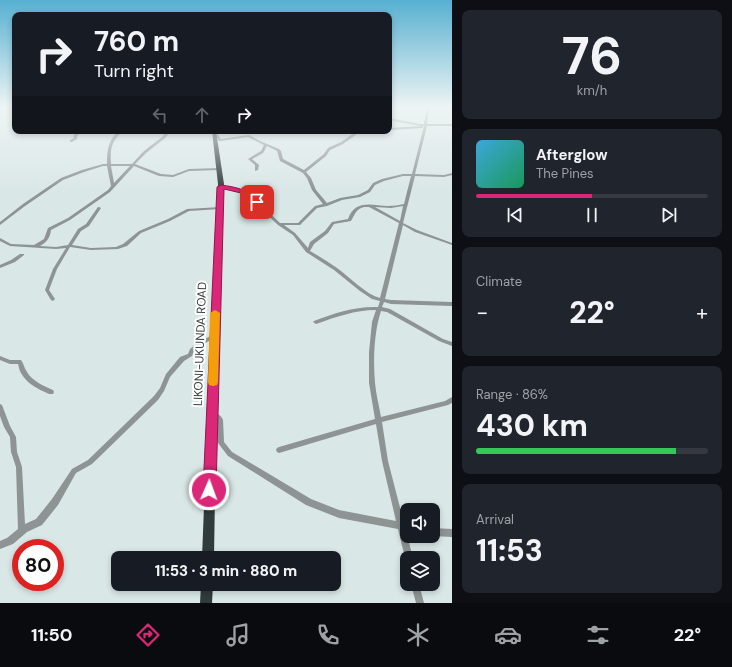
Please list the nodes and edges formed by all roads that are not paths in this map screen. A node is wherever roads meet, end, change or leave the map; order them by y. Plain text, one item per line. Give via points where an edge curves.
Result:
1 (76, 135) edge
2 (116, 135) edge
3 (165, 135) edge
4 (215, 135) edge
5 (217, 135) edge
6 (353, 135) edge
7 (423, 135) edge
8 (71, 141) dead end
9 (266, 145) junction
10 (109, 164) junction
11 (134, 165) junction
12 (220, 169) junction
13 (256, 170) dead end
14 (304, 172) junction
15 (452, 174) edge
16 (413, 175) junction
17 (113, 186) junction
18 (221, 187) junction
19 (326, 205) junction
20 (367, 205) junction
21 (405, 205) junction
22 (99, 208) dead end
23 (220, 208) junction
24 (402, 222) junction
25 (0, 224) edge
26 (279, 224) junction
27 (0, 239) edge
28 (452, 244) edge
29 (35, 246) junction
30 (70, 246) junction
31 (308, 251) junction
32 (22, 255) dead end
33 (0, 267) edge
34 (53, 299) dead end
35 (382, 301) junction
36 (452, 304) edge
37 (380, 308) junction
38 (316, 322) dead end
39 (214, 336) junction
40 (452, 344) edge
41 (0, 358) edge
42 (51, 392) dead end
43 (452, 400) edge
44 (0, 407) edge
45 (212, 414) junction
46 (379, 420) junction
47 (279, 450) dead end
48 (400, 513) edge
49 (400, 526) edge
50 (22, 531) junction
51 (440, 532) edge
52 (452, 533) edge
53 (0, 545) edge
54 (208, 551) edge
55 (207, 591) edge
56 (417, 591) edge
57 (206, 603) edge
58 (420, 603) edge

1 - 8 street
2 - 10 street via 111,140
3 - 11 street
4 - 12 highway, LIKONI-UKUNDA ROAD
5 - 9 street via 220,140 249,136
6 - 14 street via 329,149
7 - 16 street
9 - 13 street via 262,152 250,159 257,165
9 - 14 street via 279,151 280,160
10 - 11 street
10 - 17 street
10 - 25 street via 62,180
11 - 12 street via 160,175 173,176 190,170
11 - 17 street
12 - 18 highway, LIKONI-UKUNDA ROAD
14 - 19 street
15 - 16 street
16 - 19 street via 383,180 360,196
16 - 21 street
17 - 29 street via 69,219 50,229 45,241
18 - 23 highway, LIKONI-UKUNDA ROAD
18 - 26 street via 234,188 246,193
19 - 26 street via 316,207 300,224
20 - 21 street
20 - 24 street
20 - 31 street via 353,211 350,220 333,223 327,232 312,243
21 - 24 street
22 - 30 street via 88,225 79,230
23 - 30 street via 188,210 140,232 125,245 116,248 91,249
23 - 39 highway, LIKONI-UKUNDA ROAD
24 - 28 street via 416,231
24 - 35 street
26 - 31 street via 294,234
27 - 29 street via 10,245
29 - 30 street
30 - 34 street via 49,283 48,293
31 - 35 street via 362,290
32 - 33 street
35 - 36 street
35 - 37 street
37 - 38 street via 337,314
37 - 40 street
37 - 46 street via 375,322 372,352 372,383
39 - 45 highway, LIKONI-UKUNDA ROAD
39 - 50 street via 198,345 190,355 182,359 168,376 156,398 90,462 74,471 39,522
41 - 42 street via 20,362 23,373
43 - 46 street
44 - 50 street via 6,427 13,437 19,467
45 - 49 street via 220,420 221,442 230,454 260,473 309,502 339,514
45 - 54 highway, LIKONI-UKUNDA ROAD
46 - 47 street
46 - 48 street via 385,461
50 - 53 street
51 - 52 street
55 - 57 highway
56 - 58 street

